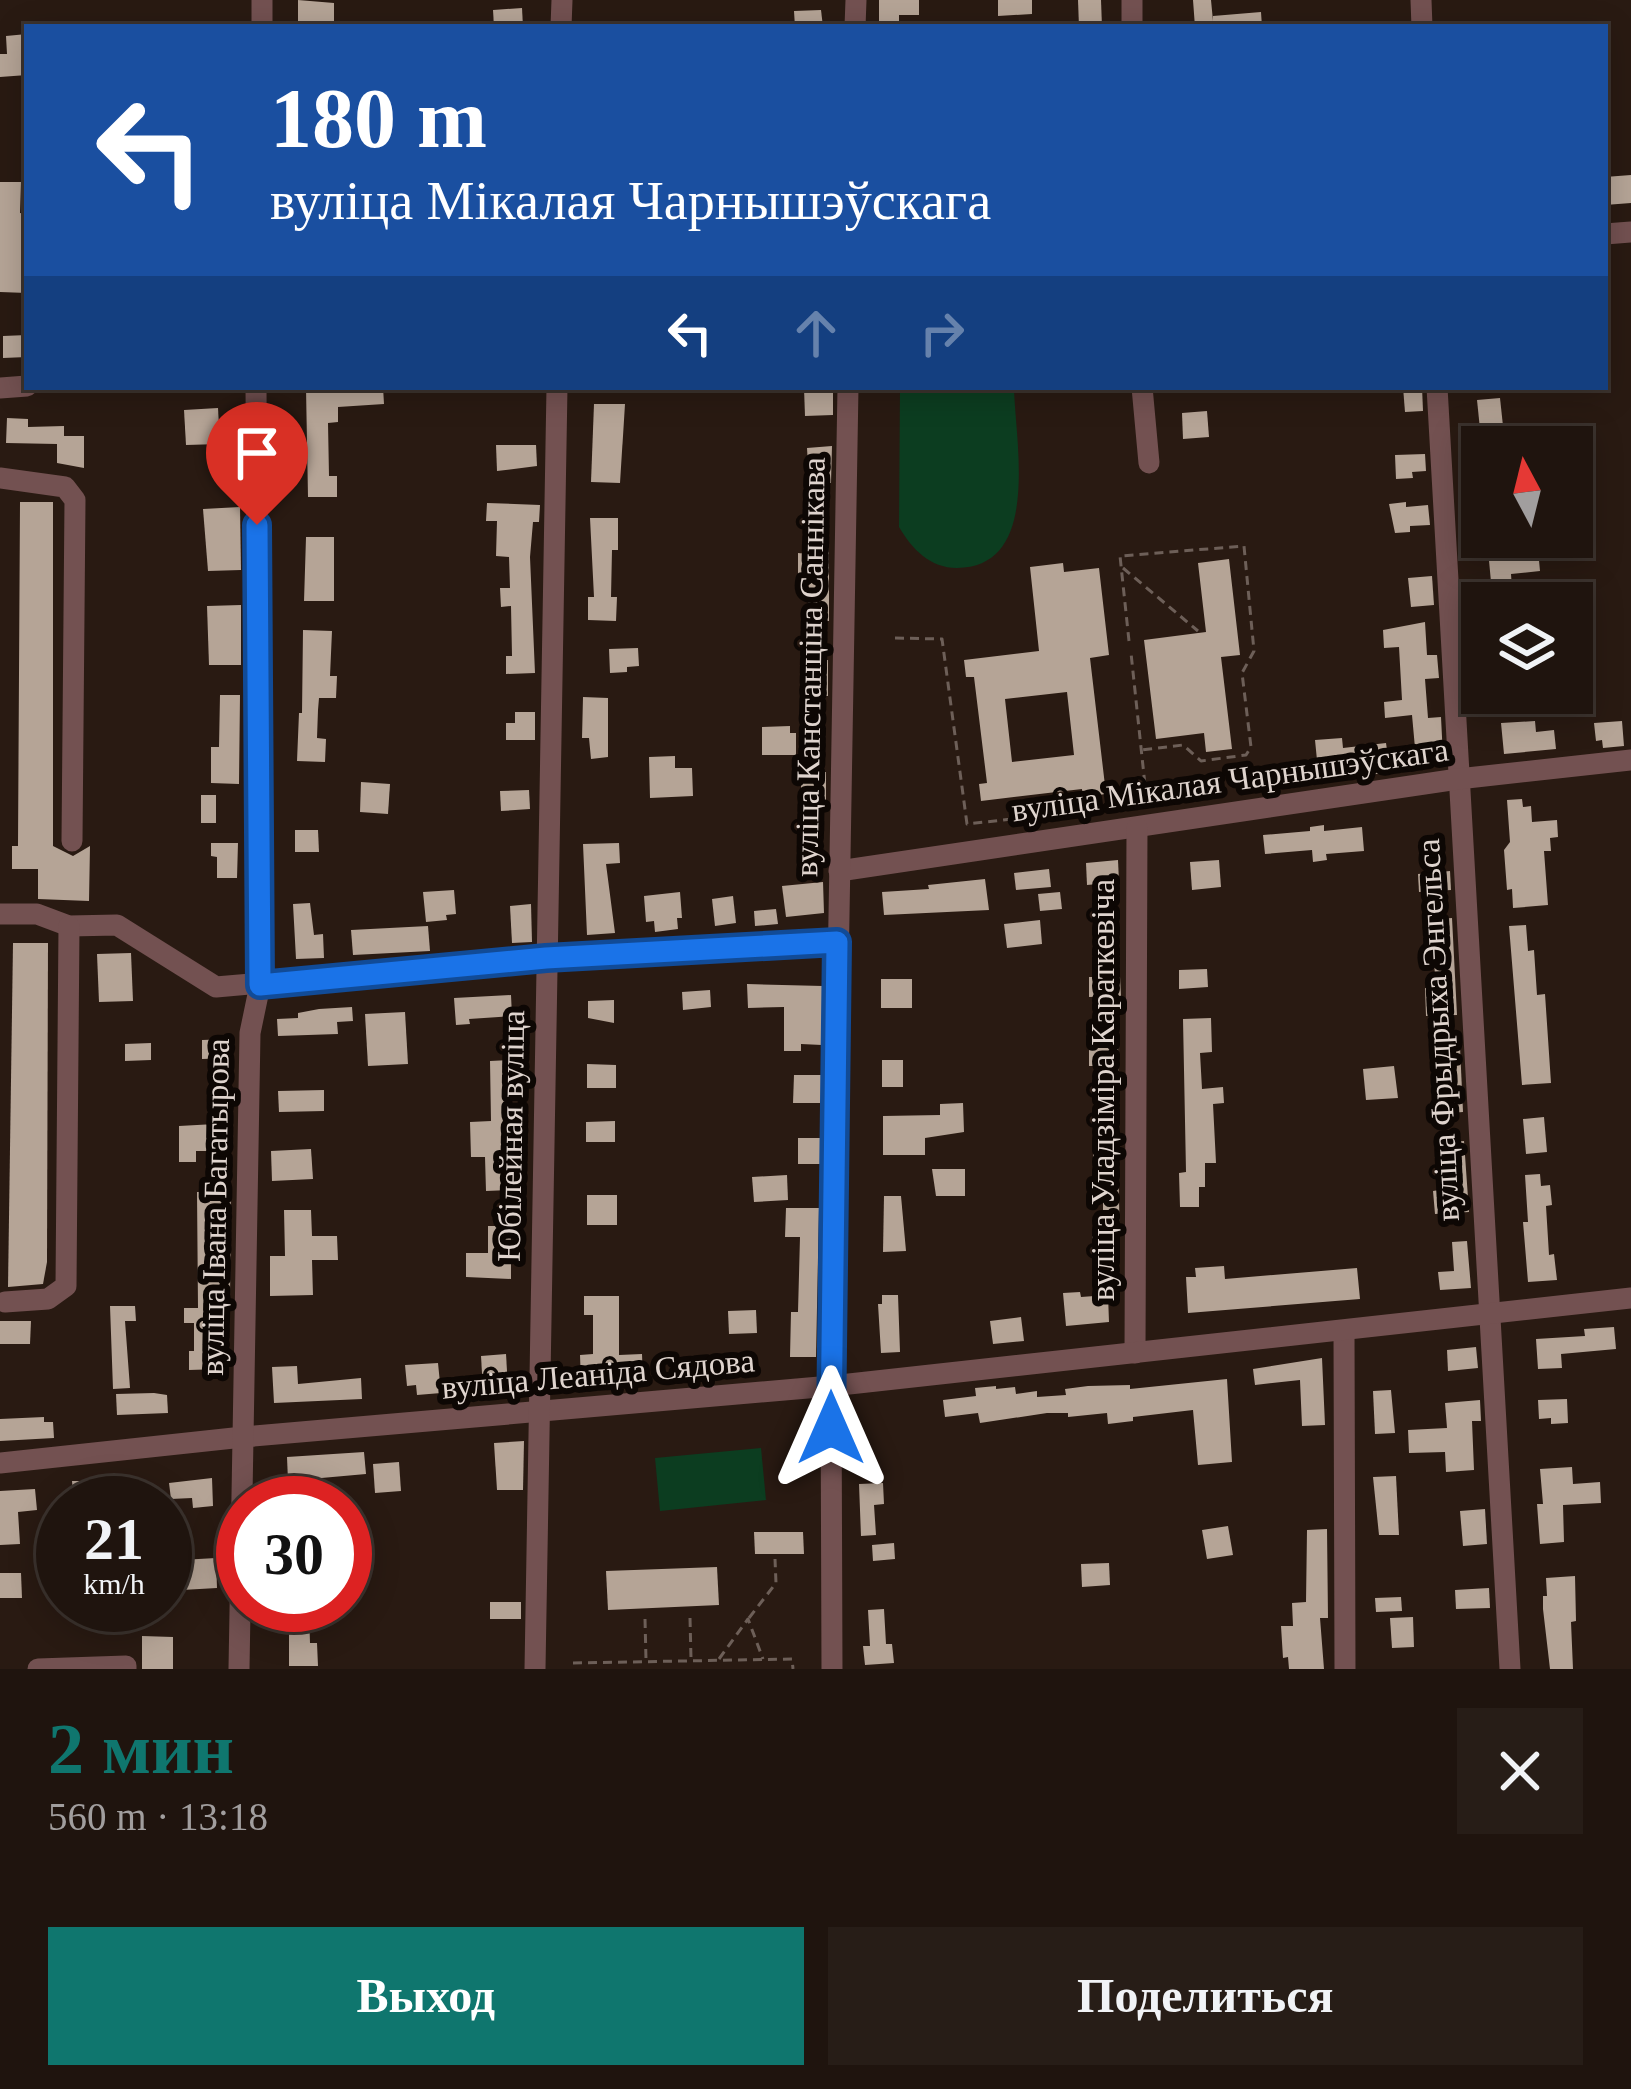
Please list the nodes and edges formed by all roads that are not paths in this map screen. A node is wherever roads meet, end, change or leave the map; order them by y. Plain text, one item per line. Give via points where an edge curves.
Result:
1 (256, 390) edge
2 (557, 390) edge
3 (848, 390) edge
4 (1142, 390) edge
5 (1438, 390) edge
6 (1149, 463) dead end
7 (0, 478) edge
8 (1631, 760) edge
9 (1458, 779) junction
10 (1137, 828) junction
11 (72, 841) dead end
12 (839, 872) junction
13 (0, 914) edge
14 (69, 926) junction
15 (837, 942) junction
16 (546, 958) junction
17 (260, 985) junction
18 (1631, 1298) edge
19 (5, 1302) dead end
20 (1487, 1316) junction
21 (1344, 1332) junction
22 (1135, 1353) junction
23 (831, 1386) junction
24 (541, 1413) junction
25 (243, 1437) junction
26 (0, 1463) edge
27 (38, 1669) edge
28 (126, 1669) edge
29 (239, 1669) edge
30 (536, 1669) edge
31 (832, 1669) edge
32 (1345, 1669) edge
33 (1510, 1669) edge

1 - 17 street, вуліца Івана Багатырова
2 - 16 street, Юбілейная вуліца
3 - 12 street, вуліца Канстанціна Саннікава
4 - 6 street
5 - 9 street, вуліца Фрыдрыха Энгельса
7 - 11 street via 64,487 76,500
8 - 9 street, вуліца Мікалая Чарнышэўскага
9 - 10 street, вуліца Мікалая Чарнышэўскага
9 - 20 street, вуліца Фрыдрыха Энгельса
10 - 12 street, вуліца Мікалая Чарнышэўскага
10 - 22 street, вуліца Уладзіміра Караткевіча
12 - 15 street, вуліца Канстанціна Саннікава
13 - 14 street via 37,914
14 - 17 street via 117,926 216,987
14 - 19 street via 66,1286 48,1299
15 - 16 street
15 - 23 street, вуліца Канстанціна Саннікава
16 - 17 street
16 - 24 street, Юбілейная вуліца
17 - 25 street, вуліца Івана Багатырова via 250,1033
18 - 20 street, вуліца Леаніда Сядова
20 - 21 street, вуліца Леаніда Сядова
20 - 33 street, вуліца Фрыдрыха Энгельса
21 - 22 street, вуліца Леаніда Сядова
21 - 32 street
22 - 23 street, вуліца Леаніда Сядова
23 - 24 street, вуліца Леаніда Сядова
23 - 31 street, вуліца Канстанціна Саннікава
24 - 25 street, вуліца Леаніда Сядова
24 - 30 street, Юбілейная вуліца
25 - 26 street, вуліца Леаніда Сядова
25 - 29 street, вуліца Івана Багатырова
27 - 28 street

